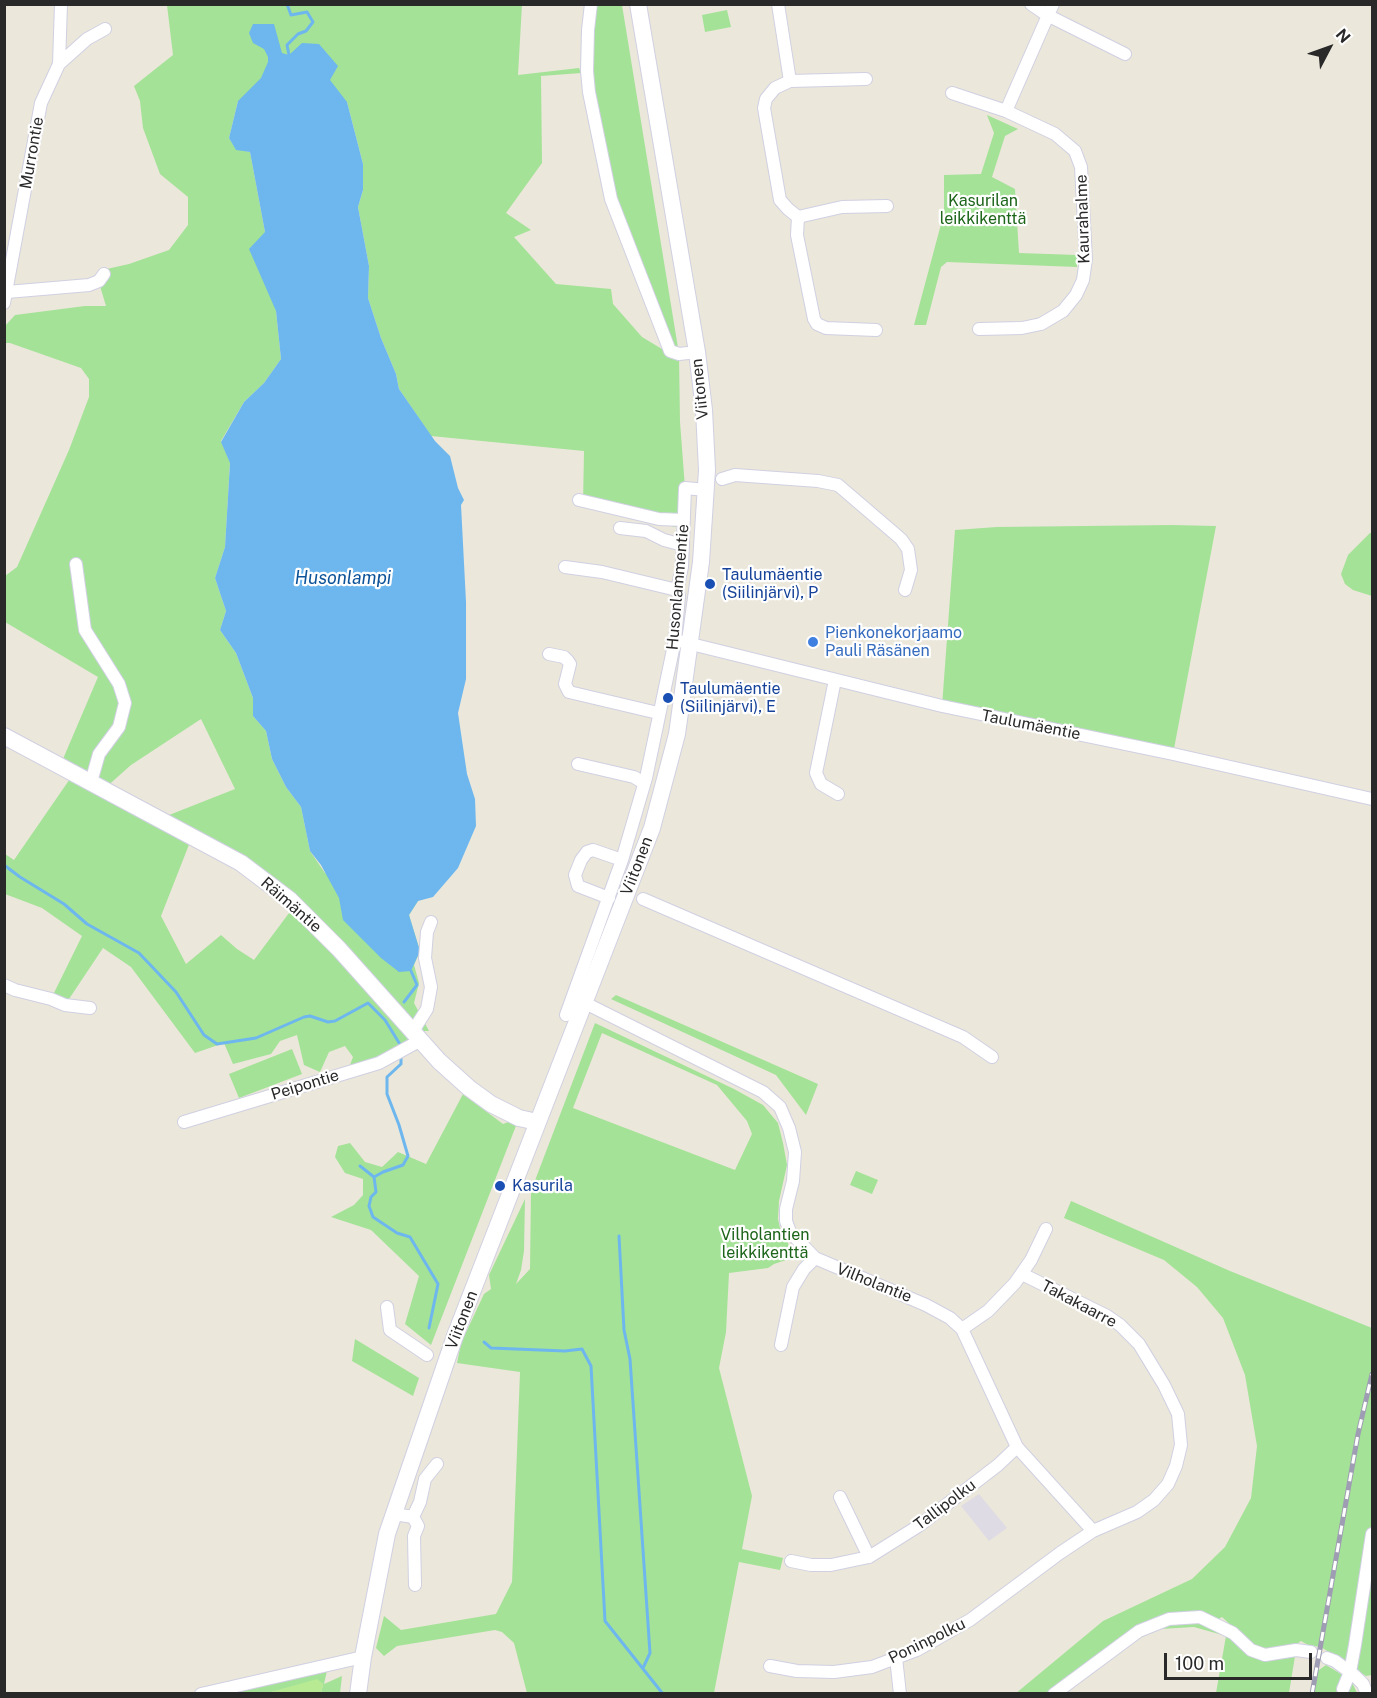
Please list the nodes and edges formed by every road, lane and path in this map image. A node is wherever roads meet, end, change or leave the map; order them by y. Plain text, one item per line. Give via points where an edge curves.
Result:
1 (61, 4) edge
2 (591, 4) edge
3 (638, 4) edge
4 (778, 4) edge
5 (1032, 4) edge
6 (1050, 10) edge
7 (105, 29) dead end
8 (1125, 54) dead end
9 (59, 64) junction
10 (866, 79) dead end
11 (790, 81) junction
12 (952, 93) dead end
13 (1006, 111) junction
14 (886, 206) dead end
15 (798, 217) junction
16 (104, 274) dead end
17 (6, 297) edge
18 (979, 329) dead end
19 (876, 330) dead end
20 (697, 352) junction
21 (722, 479) dead end
22 (706, 490) junction
23 (579, 500) dead end
24 (684, 520) junction
25 (620, 528) dead end
26 (682, 545) junction
27 (76, 564) dead end
28 (566, 567) dead end
29 (677, 590) junction
30 (905, 590) dead end
31 (683, 642) junction
32 (549, 654) dead end
33 (835, 680) junction
34 (658, 713) junction
35 (4, 736) edge
36 (578, 764) dead end
37 (91, 782) junction
38 (644, 783) junction
39 (838, 794) dead end
40 (1372, 799) edge
41 (622, 860) junction
42 (609, 898) junction
43 (643, 899) dead end
44 (431, 922) dead end
45 (4, 985) edge
46 (585, 1003) junction
47 (90, 1008) dead end
48 (567, 1016) dead end
49 (417, 1036) junction
50 (992, 1058) dead end
51 (184, 1122) dead end
52 (537, 1122) junction
53 (1046, 1229) dead end
54 (815, 1258) junction
55 (1022, 1274) junction
56 (387, 1307) dead end
57 (962, 1329) junction
58 (781, 1345) dead end
59 (427, 1355) dead end
60 (1017, 1447) junction
61 (437, 1464) dead end
62 (840, 1497) dead end
63 (394, 1514) junction
64 (413, 1517) junction
65 (1093, 1531) junction
66 (1372, 1534) edge
67 (869, 1557) junction
68 (791, 1561) dead end
69 (414, 1586) dead end
70 (1311, 1652) dead end
71 (363, 1658) junction
72 (896, 1658) junction
73 (1327, 1658) dead end
74 (770, 1666) dead end
75 (1350, 1672) junction
76 (1367, 1687) edge
77 (1343, 1689) dead end
78 (201, 1694) edge
79 (358, 1694) edge
80 (900, 1694) edge
81 (1054, 1694) edge

1 - 9 street
2 - 20 street via 589,92 611,199 670,351
3 - 20 main road, Viitonen
4 - 11 street
5 - 6 street
6 - 8 street
6 - 13 street
7 - 9 street, Murrontie
9 - 17 street, Murrontie via 41,103
10 - 11 street
11 - 15 street via 775,88 764,108 780,200
12 - 13 street, Kaurahalme
13 - 18 street, Kaurahalme via 1055,134 1075,151 1081,167 1086,265 1076,295 1048,321 1022,328
14 - 15 street via 842,207
15 - 19 street via 797,235 813,319 826,328
16 - 17 street via 89,285
20 - 22 main road, Viitonen via 704,410
21 - 30 street via 735,475 838,485 908,549 911,570
22 - 24 street, Husonlammentie via 685,488
22 - 31 main road, Viitonen via 701,562
23 - 24 street via 659,519
24 - 26 street, Husonlammentie
25 - 26 street via 646,531
26 - 29 street, Husonlammentie
27 - 37 street via 85,630 119,684 124,703 119,727 99,754
28 - 29 street
29 - 31 street, Husonlammentie
31 - 33 street, Taulumäentie
31 - 34 street, Husonlammentie
31 - 46 main road, Viitonen via 677,734 651,828
32 - 34 street via 564,657 570,664 565,684 570,692
33 - 39 street via 816,773 821,784
33 - 40 street, Taulumäentie
34 - 38 street, Husonlammentie
35 - 37 main road, Räimäntie
36 - 38 street
37 - 49 main road, Räimäntie via 241,863 290,900
38 - 41 street, Husonlammentie
41 - 42 street, Husonlammentie
41 - 42 street via 593,850 587,852 575,874 578,886
42 - 48 street, Husonlammentie
43 - 50 street via 963,1037
44 - 49 street via 425,958 431,987
45 - 47 street via 65,1005
46 - 52 main road, Viitonen
46 - 54 street, Vilholantie via 763,1092 780,1107 795,1152 786,1221 790,1232
49 - 51 street, Peipontie via 379,1063
49 - 52 main road, Räimäntie via 469,1088 491,1104
52 - 63 main road, Viitonen via 455,1336
53 - 55 street
54 - 57 street, Vilholantie via 926,1305
54 - 58 street via 794,1287
55 - 57 street via 988,1311
55 - 65 street, Takakaarre via 1120,1325 1139,1344 1178,1414 1181,1445 1168,1484 1155,1500 1137,1512
56 - 59 street via 390,1330
57 - 60 street, Vilholantie
60 - 65 street, Vilholantie
60 - 67 street, Tallipolku via 920,1525
61 - 64 street via 425,1479
62 - 67 street
63 - 64 street
63 - 71 main road, Viitonen
64 - 69 street via 418,1526 414,1536
65 - 72 street, Poninpolku via 970,1620
66 - 75 street
67 - 68 street, Tallipolku via 831,1565
70 - 81 street via 1264,1655 1251,1650 1233,1633 1200,1617 1169,1619 1139,1631
71 - 78 street
71 - 79 main road, Viitonen
72 - 74 street, Poninpolku via 872,1667 834,1671
72 - 80 street
73 - 75 street
75 - 76 street
75 - 77 street

